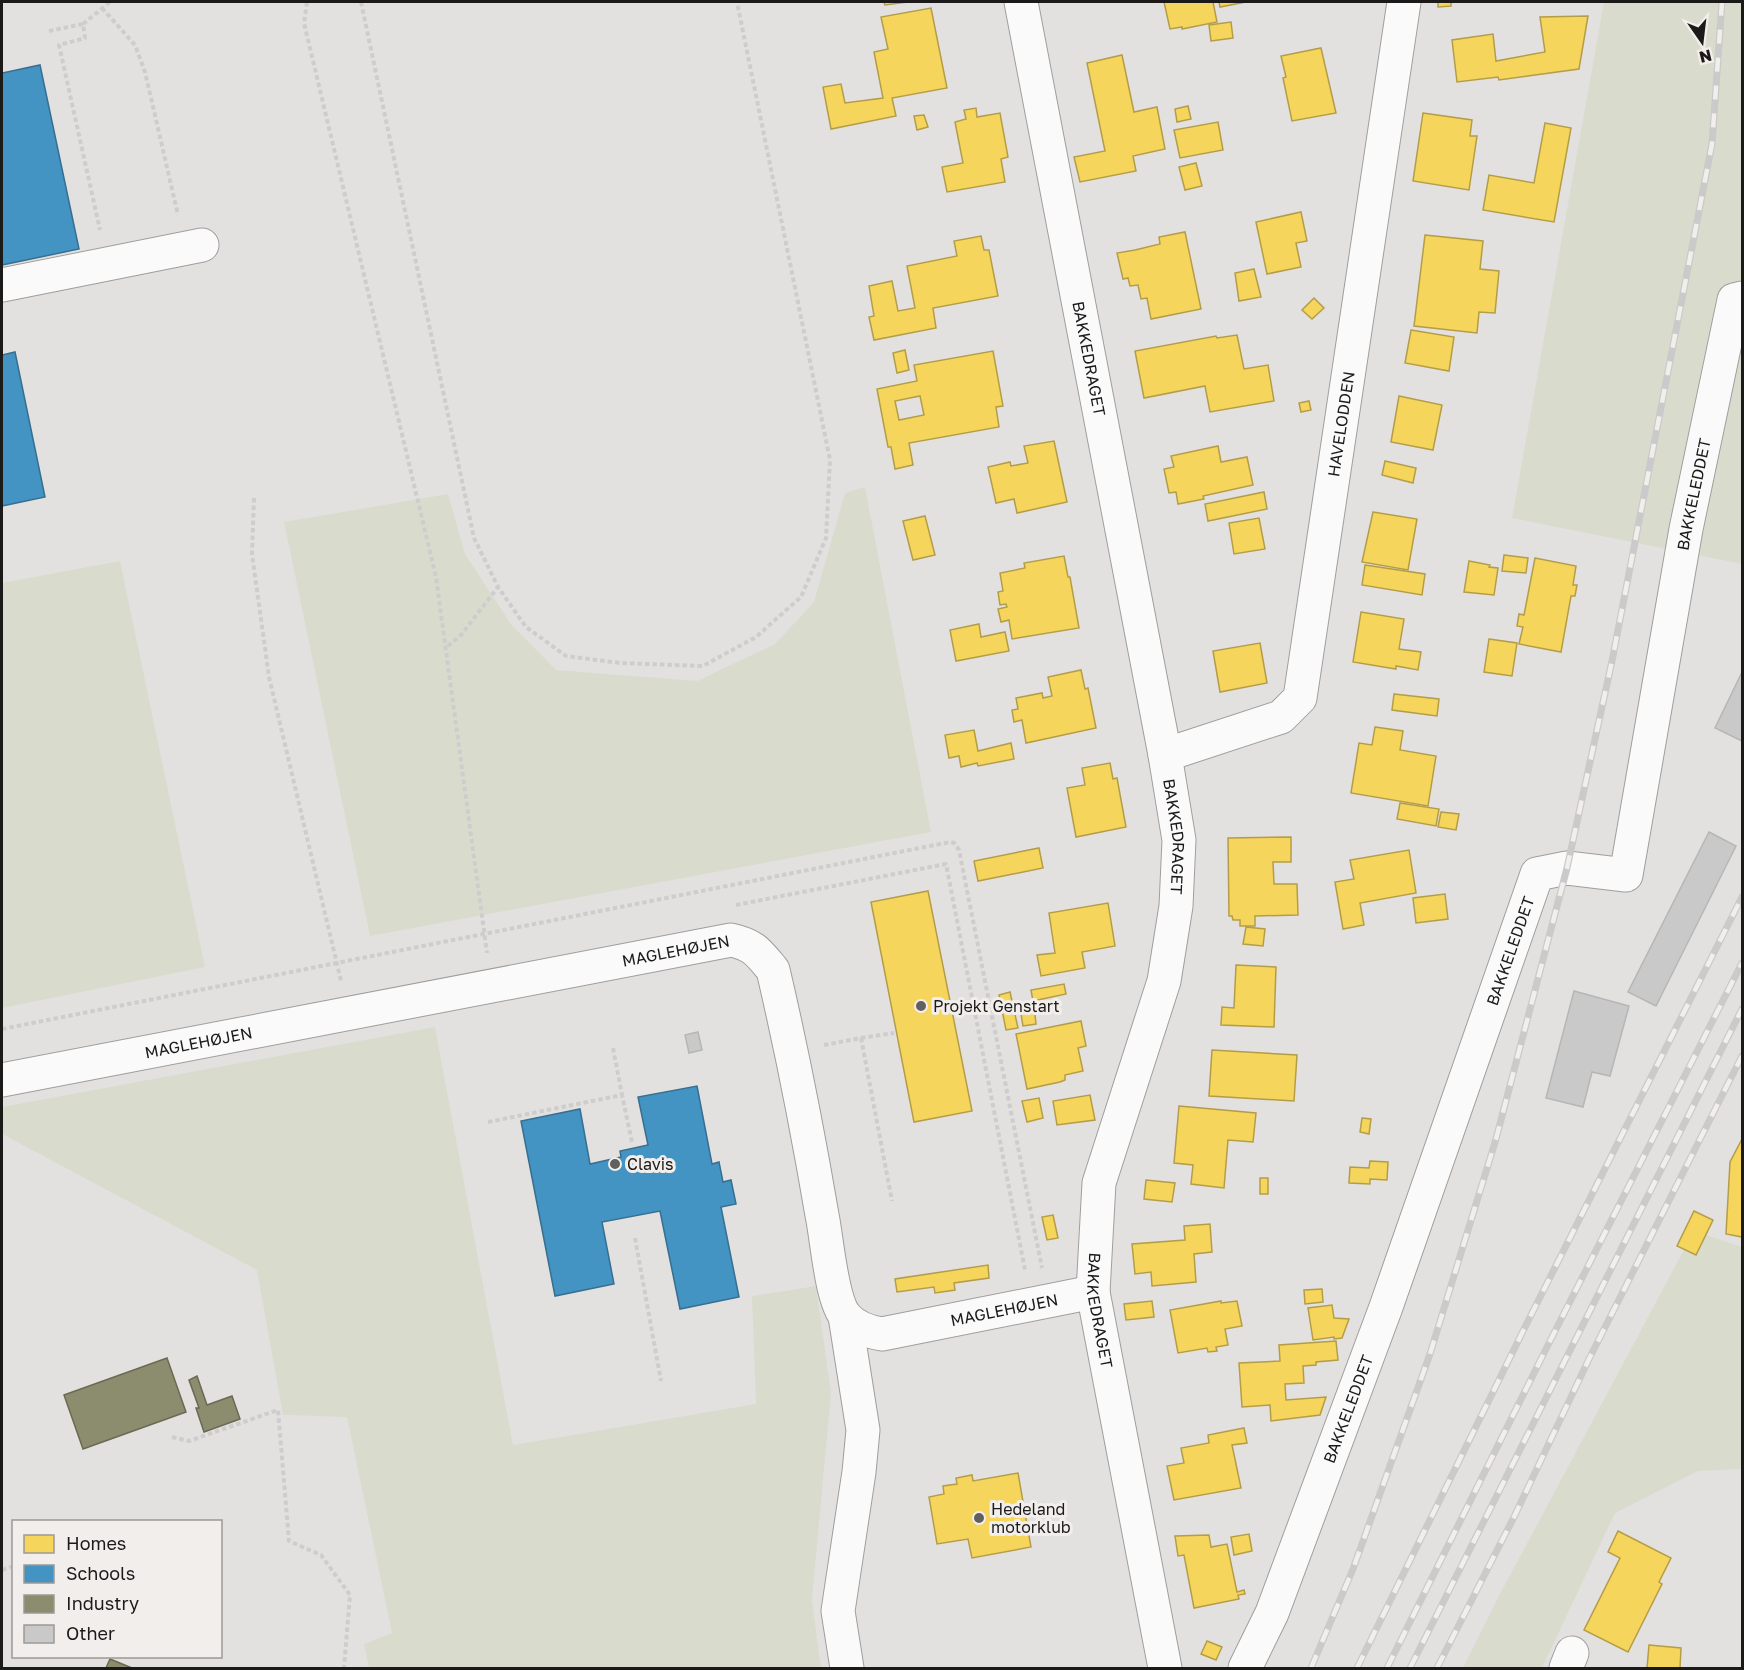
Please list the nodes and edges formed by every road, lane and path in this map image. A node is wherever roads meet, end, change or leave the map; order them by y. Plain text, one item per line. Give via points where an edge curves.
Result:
1 (110, 2) edge
2 (307, 2) edge
3 (361, 2) edge
4 (737, 2) edge
5 (1022, 2) edge
6 (1404, 2) edge
7 (102, 8) junction
8 (83, 24) junction
9 (49, 31) dead end
10 (194, 246) joint
11 (108, 264) junction
12 (2, 285) edge
13 (1743, 298) edge
14 (254, 498) dead end
15 (498, 587) junction
16 (447, 647) junction
17 (1165, 755) junction
18 (734, 905) dead end
19 (476, 955) dead end
20 (341, 980) junction
21 (330, 982) dead end
22 (349, 1013) junction
23 (894, 1033) dead end
24 (861, 1038) junction
25 (613, 1048) dead end
26 (791, 1052) junction
27 (2, 1080) edge
28 (622, 1095) junction
29 (488, 1122) dead end
30 (632, 1142) dead end
31 (892, 1201) dead end
32 (635, 1238) dead end
33 (1093, 1293) junction
34 (1032, 1305) junction
35 (845, 1316) junction
36 (661, 1381) dead end
37 (172, 1437) dead end
38 (344, 1668) edge
39 (847, 1668) edge
40 (1165, 1668) edge
41 (1245, 1668) edge

1 - 7 path
2 - 16 path via 304,23 436,577
3 - 15 path via 474,538
4 - 15 path via 830,460 826,538 801,597 756,638 703,666 566,656 526,627
5 - 17 street, BAKKEDRAGET
6 - 17 street, HAVELODDEN via 1300,698 1281,717
7 - 8 path
7 - 10 path via 135,45 142,63
8 - 9 path
8 - 11 path via 85,38 58,45
10 - 11 street
11 - 12 street
13 - 41 street, BAKKELEDDET via 1734,300 1686,529 1626,875 1567,868 1537,874 1386,1307 1272,1613
14 - 20 path via 252,554 269,677
15 - 16 path
16 - 19 path via 487,952
17 - 33 street, BAKKEDRAGET via 1179,840 1176,906 1164,981 1100,1183
18 - 34 path via 946,864
20 - 21 path
20 - 22 path
22 - 26 street, MAGLEHØJEN via 731,940 747,944 773,970
22 - 27 street, MAGLEHØJEN
23 - 24 path
24 - 26 path
24 - 31 path
25 - 28 path
26 - 35 street, MAGLEHØJEN via 832,1276
28 - 29 path
28 - 30 path
32 - 36 path
33 - 34 street, MAGLEHØJEN
33 - 40 street, BAKKEDRAGET
34 - 35 street, MAGLEHØJEN via 882,1334 868,1332
35 - 39 street via 863,1430 838,1611
37 - 38 path via 189,1441 278,1410 289,1541 321,1555 350,1595

